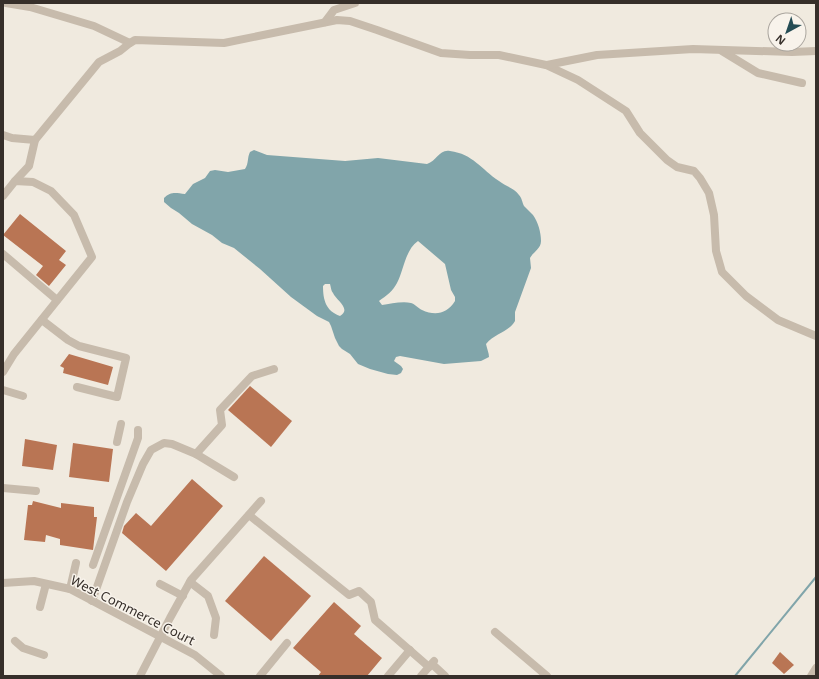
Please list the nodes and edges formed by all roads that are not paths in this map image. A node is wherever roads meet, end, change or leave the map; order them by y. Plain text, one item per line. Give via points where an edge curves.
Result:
1 (6, 3) edge
2 (355, 3) edge
3 (325, 22) junction
4 (130, 43) junction
5 (720, 50) junction
6 (816, 51) edge
7 (546, 65) junction
8 (802, 83) dead end
9 (3, 135) edge
10 (35, 140) junction
11 (15, 181) junction
12 (3, 196) edge
13 (3, 254) edge
14 (57, 300) junction
15 (42, 320) junction
16 (816, 336) edge
17 (274, 368) dead end
18 (3, 372) edge
19 (77, 387) dead end
20 (3, 390) edge
21 (23, 396) dead end
22 (121, 424) dead end
23 (138, 430) dead end
24 (117, 442) dead end
25 (196, 454) junction
26 (234, 477) dead end
27 (3, 488) edge
28 (36, 491) dead end
29 (261, 501) dead end
30 (249, 515) junction
31 (76, 563) dead end
32 (93, 565) dead end
33 (190, 582) junction
34 (3, 583) edge
35 (46, 584) junction
36 (160, 584) dead end
37 (70, 589) junction
38 (183, 596) junction
39 (92, 601) junction
40 (40, 608) dead end
41 (495, 632) dead end
42 (214, 635) dead end
43 (160, 637) junction
44 (15, 641) dead end
45 (287, 643) dead end
46 (410, 650) junction
47 (44, 655) dead end
48 (432, 664) junction
49 (816, 668) edge
50 (140, 676) edge
51 (221, 676) edge
52 (260, 676) edge
53 (388, 676) edge
54 (421, 676) edge
55 (445, 676) edge
56 (547, 676) edge
57 (811, 676) edge

1 - 4 street via 30,7 94,26
2 - 3 street via 334,10
3 - 4 street via 224,43 135,40
3 - 7 street via 350,21 441,53 499,55
4 - 10 street via 99,62
5 - 6 street
5 - 7 street via 596,55
5 - 8 street via 758,73
7 - 16 street via 578,80 626,111 640,133 667,160 677,167 694,171 709,192 714,215 716,251 722,272 746,296 778,320
9 - 10 street
10 - 11 street via 29,166
11 - 12 street
11 - 14 street via 33,182 51,191 74,215 92,258
13 - 14 street
14 - 15 street
15 - 18 street
15 - 19 street via 79,346 126,358 117,396
17 - 25 street via 252,376 220,410 222,426
20 - 21 street
22 - 24 street
23 - 32 street via 138,438
25 - 26 street
25 - 39 street via 164,443 148,454 127,502
27 - 28 street
29 - 30 street
30 - 33 street
30 - 46 street via 349,596 360,591 371,602 375,620
31 - 37 street
33 - 38 street
33 - 42 street via 208,596 216,618
34 - 35 street, West Commerce Court via 34,581
35 - 37 street, West Commerce Court
35 - 40 street
36 - 38 street
37 - 39 street, West Commerce Court
38 - 43 street
39 - 43 street, West Commerce Court
41 - 56 street
43 - 50 street
43 - 51 street, West Commerce Court via 195,656
44 - 47 street via 23,648
45 - 52 street
46 - 48 street
46 - 53 street
48 - 54 street
48 - 55 street
49 - 57 street

